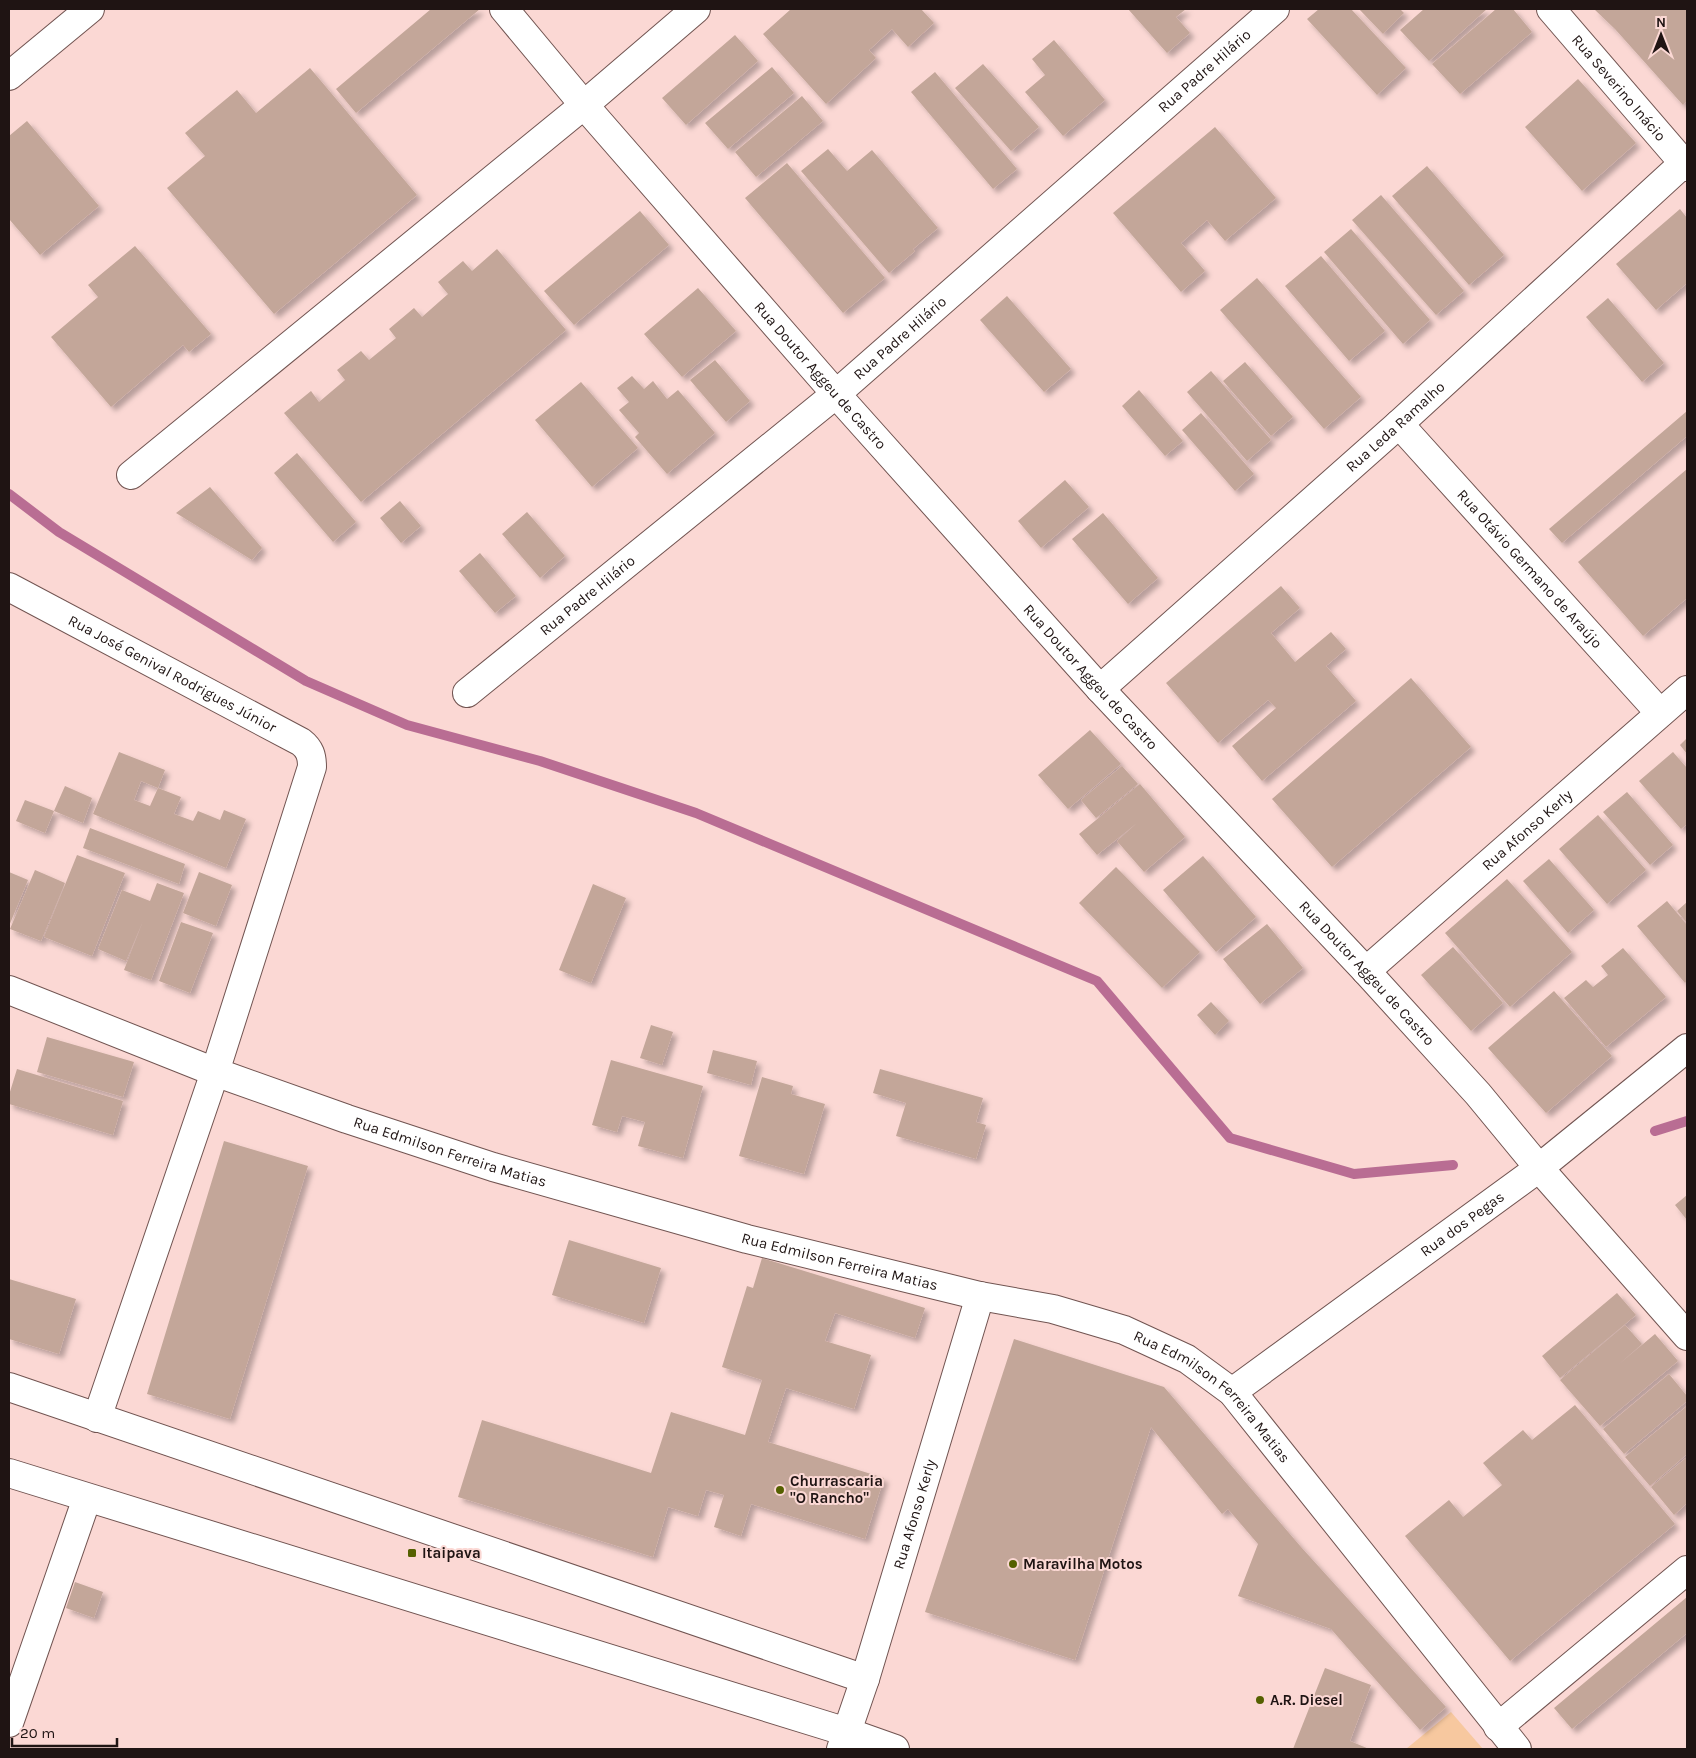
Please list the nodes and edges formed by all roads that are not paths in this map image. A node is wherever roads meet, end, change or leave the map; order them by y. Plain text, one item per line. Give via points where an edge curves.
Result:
1 (90, 9) edge
2 (504, 9) edge
3 (696, 9) edge
4 (1275, 9) edge
5 (1551, 9) edge
6 (9, 76) edge
7 (584, 106) junction
8 (1686, 163) edge
9 (836, 394) junction
10 (1399, 424) junction
11 (131, 475) dead end
12 (9, 587) edge
13 (1100, 689) junction
14 (1687, 690) edge
15 (467, 693) dead end
16 (1660, 713) junction
17 (1366, 971) junction
18 (9, 990) edge
19 (1687, 1048) edge
20 (215, 1072) junction
21 (1539, 1168) junction
22 (980, 1296) junction
23 (1687, 1336) edge
24 (9, 1388) edge
25 (1232, 1392) junction
26 (96, 1418) junction
27 (9, 1473) edge
28 (87, 1498) junction
29 (1687, 1570) edge
30 (865, 1679) junction
31 (9, 1723) edge
32 (1498, 1727) junction
33 (844, 1741) edge
34 (895, 1749) edge
35 (1516, 1749) edge

1 - 6 street
2 - 7 street, Rua Doutor Aggeu de Castro
3 - 7 street
4 - 9 street, Rua Padre Hilário
5 - 8 street, Rua Severino Inácio
7 - 9 street, Rua Doutor Aggeu de Castro
7 - 11 street
8 - 10 street, Rua Leda Ramalho
9 - 13 street, Rua Doutor Aggeu de Castro
9 - 15 street, Rua Padre Hilário
10 - 13 street, Rua Leda Ramalho
10 - 16 street, Rua Otávio Germano de Araújo
12 - 20 street, Rua José Genival Rodrigues Júnior via 301,742 312,757 312,767
13 - 17 street, Rua Doutor Aggeu de Castro
14 - 16 street, Rua Afonso Kerly
16 - 17 street, Rua Afonso Kerly
17 - 21 street, Rua Doutor Aggeu de Castro via 1478,1094
18 - 20 street, Rua Edmilson Ferreira Matias
19 - 21 street, Rua dos Pegas
20 - 22 street, Rua Edmilson Ferreira Matias via 347,1120 493,1167 747,1239
20 - 26 street, Rua José Genival Rodrigues Júnior
21 - 23 street, Rua Doutor Aggeu de Castro
21 - 25 street, Rua dos Pegas
22 - 25 street, Rua Edmilson Ferreira Matias via 1053,1309 1124,1330 1187,1359
22 - 30 street, Rua Afonso Kerly
24 - 26 street
25 - 32 street, Rua Edmilson Ferreira Matias
26 - 30 street
27 - 28 street
28 - 31 street
28 - 33 street
29 - 32 street
30 - 33 street, Rua Afonso Kerly
32 - 35 street, Rua Edmilson Ferreira Matias
33 - 34 street

